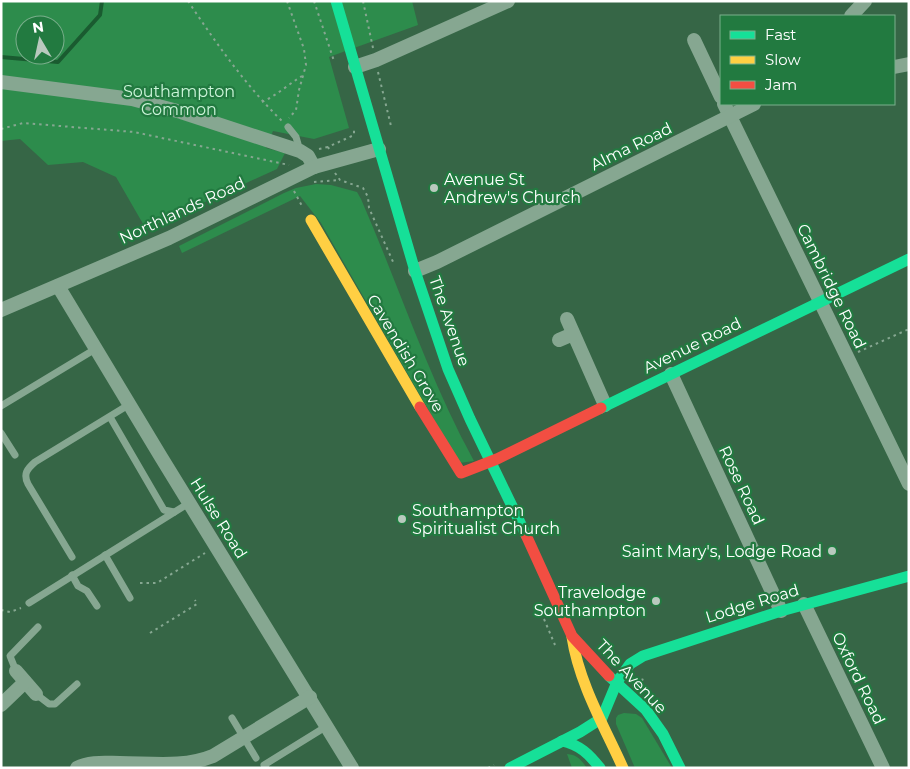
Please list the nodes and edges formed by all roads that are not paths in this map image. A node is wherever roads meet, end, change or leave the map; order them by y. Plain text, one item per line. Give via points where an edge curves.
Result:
1 (336, 1) edge
2 (508, 1) edge
3 (865, 1) edge
4 (853, 15) edge
5 (694, 40) dead end
6 (909, 64) edge
7 (355, 67) junction
8 (895, 67) edge
9 (1, 82) edge
10 (720, 95) edge
11 (750, 105) edge
12 (727, 110) edge
13 (286, 126) road end
14 (379, 149) junction
15 (300, 151) junction
16 (314, 167) junction
17 (311, 220) dead end
18 (909, 259) edge
19 (415, 271) junction
20 (58, 286) junction
21 (820, 301) junction
22 (1, 310) edge
23 (567, 320) dead end
24 (573, 334) junction
25 (559, 340) dead end
26 (97, 348) junction
27 (671, 374) junction
28 (130, 404) junction
29 (1, 406) edge
30 (605, 406) junction
31 (110, 417) junction
32 (1, 433) edge
33 (15, 455) dead end
34 (491, 461) junction
35 (909, 484) edge
36 (189, 503) junction
37 (174, 512) junction
38 (105, 555) junction
39 (72, 557) dead end
40 (72, 576) junction
41 (909, 576) edge
42 (130, 598) dead end
43 (29, 603) road end
44 (804, 604) junction
45 (97, 606) dead end
46 (781, 611) junction
47 (38, 627) dead end
48 (572, 636) junction
49 (21, 677) junction
50 (616, 682) junction
51 (77, 684) dead end
52 (36, 694) joint
53 (310, 697) junction
54 (1, 705) edge
55 (232, 718) dead end
56 (602, 718) junction
57 (327, 726) junction
58 (243, 738) junction
59 (562, 741) junction
60 (256, 758) dead end
61 (136, 765) edge
62 (187, 765) edge
63 (77, 768) edge
64 (266, 768) edge
65 (352, 768) edge
66 (510, 768) edge
67 (600, 768) edge
68 (623, 768) edge
69 (680, 768) edge
70 (882, 768) edge

1 - 7 street, The Avenue
2 - 7 street
3 - 4 street
5 - 10 street
6 - 8 street
7 - 14 street, The Avenue
9 - 15 street via 132,99
11 - 12 street, Alma Road
12 - 19 street, Alma Road
12 - 21 street, Cambridge Road
13 - 15 lane via 296,137
14 - 16 street, Northlands Road
14 - 19 street, The Avenue
15 - 16 street via 308,156
16 - 20 street, Northlands Road via 169,238
17 - 34 street, Cavendish Grove via 406,386 461,473
18 - 21 street, Avenue Road
19 - 34 street, The Avenue via 448,369
20 - 22 street, Northlands Road
20 - 26 street, Hulse Road
21 - 27 street, Avenue Road
21 - 35 street, Cambridge Road
23 - 24 street
24 - 25 street
24 - 30 street
26 - 28 street, Hulse Road
26 - 29 lane
27 - 30 street, Avenue Road
27 - 46 street, Rose Road
28 - 31 lane
28 - 36 street, Hulse Road
30 - 34 street, Avenue Road
31 - 37 lane via 164,510
31 - 39 lane via 35,462 26,472 28,484
32 - 33 lane
34 - 48 street, The Avenue
36 - 37 lane
36 - 53 street, Hulse Road
37 - 38 lane
38 - 40 lane
38 - 42 lane
40 - 43 lane
40 - 45 lane
41 - 44 street, Lodge Road
44 - 46 street, Lodge Road
44 - 70 street, Oxford Road
46 - 50 street, Lodge Road via 643,656 630,664
47 - 49 lane via 10,656
48 - 50 street, The Avenue
48 - 56 street, The Avenue via 584,682
49 - 52 street
49 - 54 street
50 - 56 street, Lodge Road
50 - 69 street, The Avenue via 646,710 663,734
51 - 52 lane via 55,704 49,704
53 - 57 street, Hulse Road
53 - 58 street
55 - 58 lane
56 - 59 street
56 - 68 street, The Avenue
57 - 64 lane via 264,765
57 - 65 street, Hulse Road
58 - 60 lane
58 - 62 street via 213,756
59 - 66 street
59 - 67 street via 583,747
61 - 62 street
61 - 63 street via 100,763

